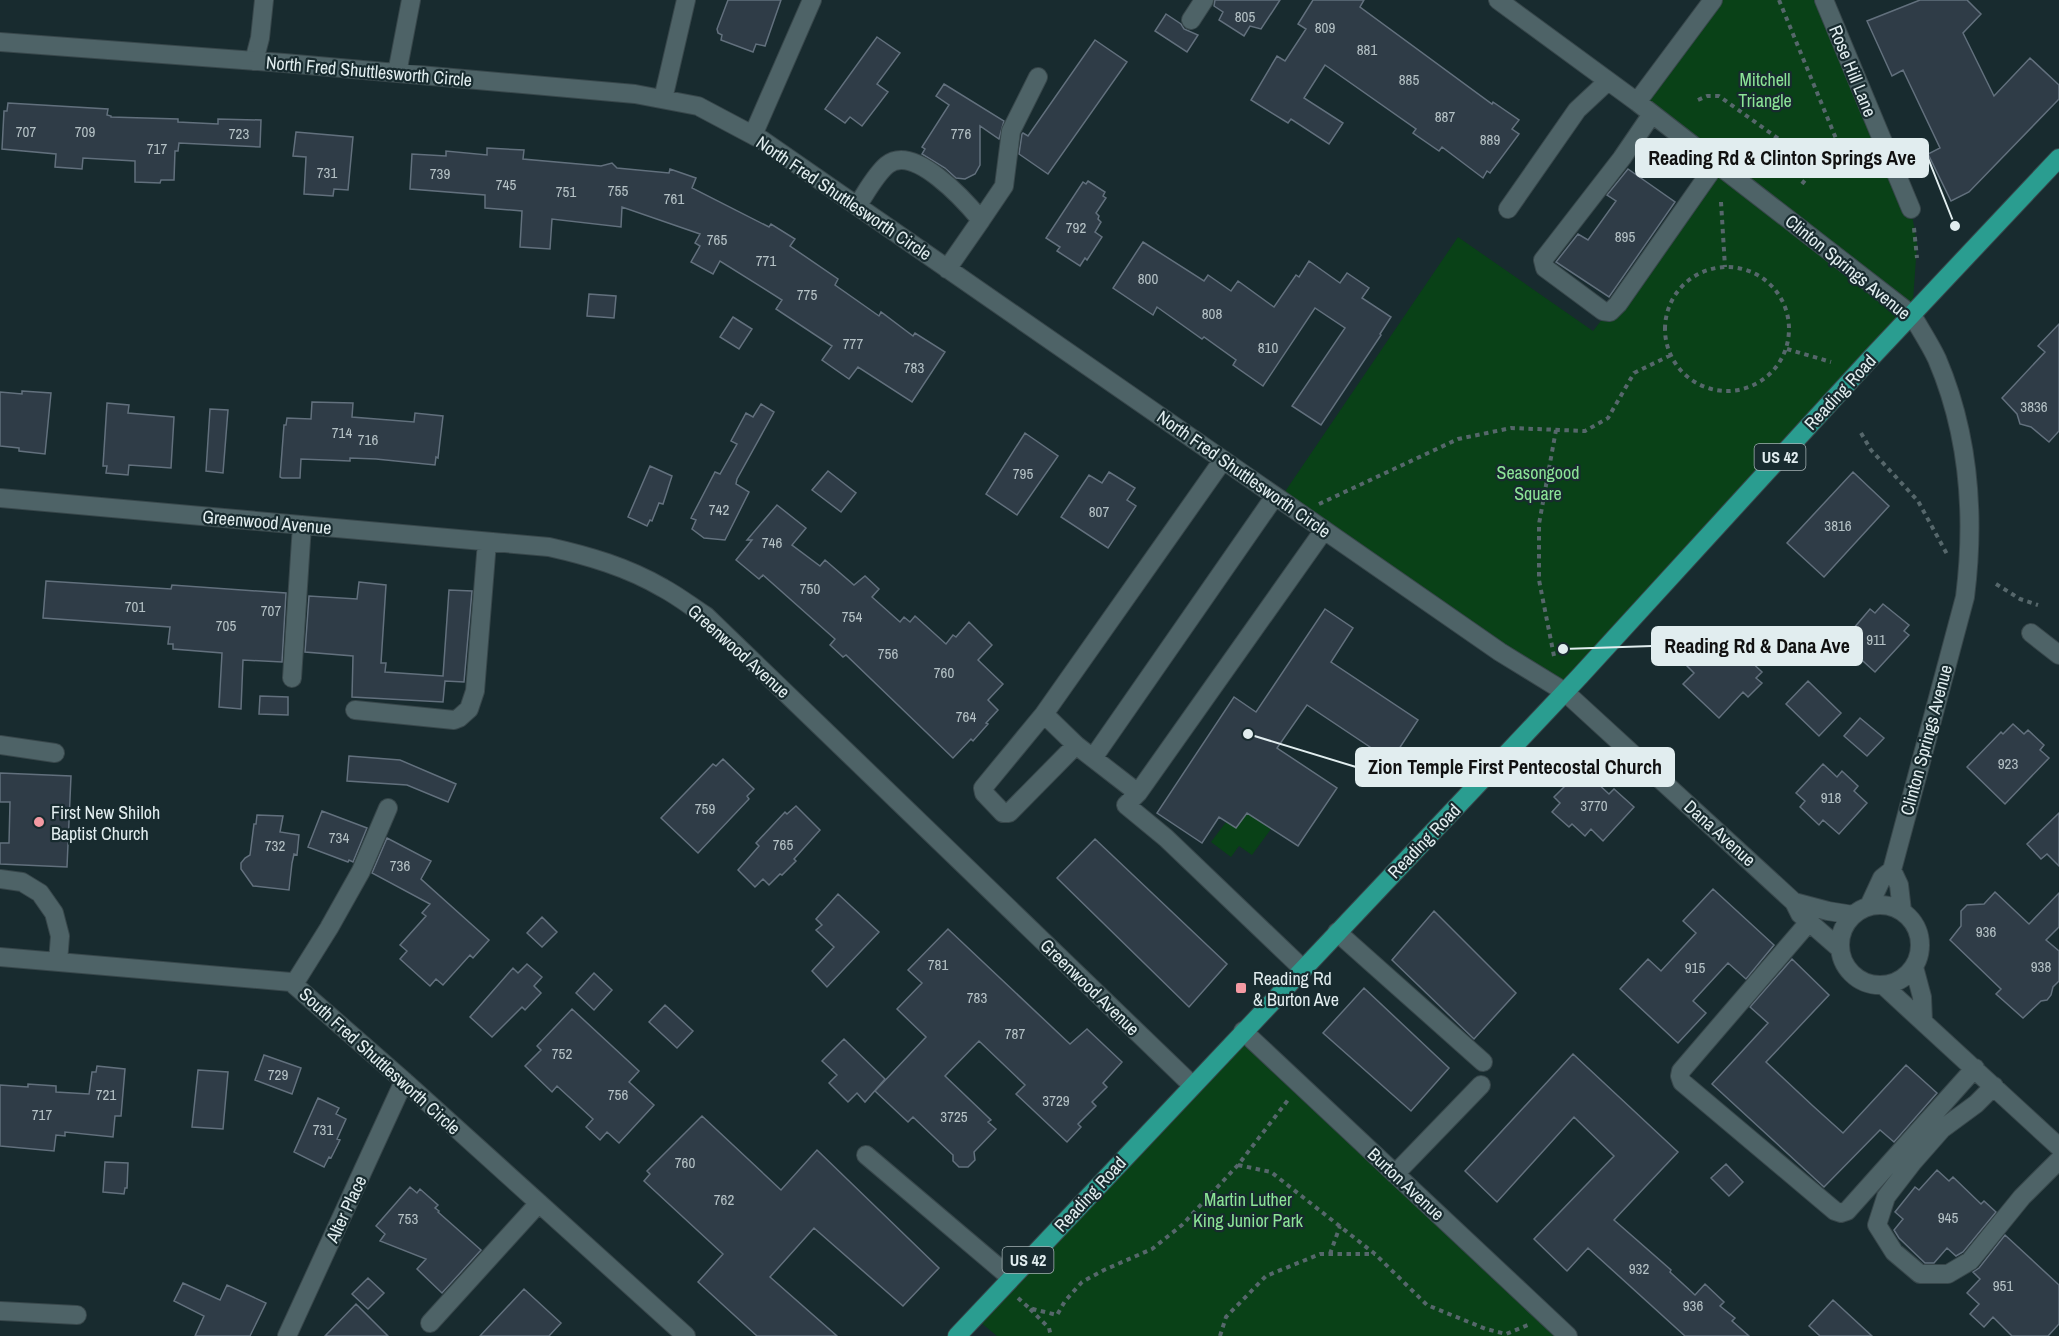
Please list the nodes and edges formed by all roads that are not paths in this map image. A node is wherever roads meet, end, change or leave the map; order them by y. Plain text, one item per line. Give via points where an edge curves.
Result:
1 (264, 0) edge
2 (411, 0) edge
3 (686, 0) edge
4 (812, 0) edge
5 (1204, 0) edge
6 (1498, 0) edge
7 (1713, 0) edge
8 (1824, 0) edge
9 (1191, 20) dead end
10 (0, 42) edge
11 (254, 61) junction
12 (397, 73) junction
13 (1038, 77) dead end
14 (1608, 81) junction
15 (663, 99) junction
16 (1637, 102) junction
17 (1652, 114) junction
18 (753, 135) junction
19 (2059, 158) edge
20 (1716, 164) junction
21 (857, 206) junction
22 (1508, 209) dead end
23 (1911, 209) road end
24 (981, 220) junction
25 (947, 268) junction
26 (1912, 315) junction
27 (1223, 460) junction
28 (1275, 496) junction
29 (0, 498) edge
30 (302, 525) junction
31 (1324, 530) junction
32 (486, 542) junction
33 (2031, 633) dead end
34 (2059, 655) edge
35 (291, 678) dead end
36 (1565, 692) junction
37 (355, 710) dead end
38 (1044, 714) junction
39 (0, 745) edge
40 (1076, 745) junction
41 (55, 753) dead end
42 (1093, 758) junction
43 (1138, 793) junction
44 (388, 808) dead end
45 (1892, 870) junction
46 (0, 879) edge
47 (1794, 902) junction
48 (1861, 910) junction
49 (1902, 911) junction
50 (1809, 922) junction
51 (1337, 932) junction
52 (1839, 948) junction
53 (0, 957) edge
54 (58, 962) junction
55 (1914, 967) junction
56 (1302, 969) junction
57 (294, 984) junction
58 (1884, 986) junction
59 (1923, 1021) junction
60 (1243, 1031) junction
61 (1483, 1062) dead end
62 (1975, 1068) junction
63 (404, 1081) junction
64 (1480, 1084) dead end
65 (1192, 1085) junction
66 (1994, 1086) junction
67 (2059, 1147) edge
68 (866, 1155) dead end
69 (2059, 1160) edge
70 (1395, 1174) junction
71 (539, 1203) junction
72 (1008, 1282) junction
73 (0, 1311) edge
74 (77, 1315) dead end
75 (430, 1323) dead end
76 (287, 1336) edge
77 (686, 1336) edge
78 (957, 1336) edge
79 (1568, 1336) edge

1 - 11 street
2 - 12 street
3 - 15 street
4 - 18 street
5 - 9 street
6 - 14 street, Clinton Springs Avenue
7 - 16 street
8 - 23 street, Rose Hill Lane
10 - 11 street, North Fred Shuttlesworth Circle
11 - 12 street, North Fred Shuttlesworth Circle
12 - 15 street, North Fred Shuttlesworth Circle
13 - 24 street via 1011,131 1004,186
14 - 16 street, Clinton Springs Avenue
14 - 22 street via 1578,110
15 - 18 street, North Fred Shuttlesworth Circle via 698,106
16 - 17 street, Clinton Springs Avenue
17 - 20 street, Clinton Springs Avenue
17 - 20 street via 1543,260 1545,268 1602,311 1610,312
18 - 21 street, North Fred Shuttlesworth Circle
19 - 26 main road, Reading Road / US 42
20 - 26 street, Clinton Springs Avenue
21 - 24 street via 888,164 911,161 936,175
21 - 25 street, North Fred Shuttlesworth Circle
24 - 25 street
25 - 27 street, North Fred Shuttlesworth Circle
26 - 36 main road, Reading Road / US 42
26 - 45 street, Clinton Springs Avenue via 1936,358 1954,407 1969,492 1970,544 1965,597
27 - 28 street, North Fred Shuttlesworth Circle
27 - 38 street
28 - 31 street, North Fred Shuttlesworth Circle
28 - 42 street
29 - 30 street, Greenwood Avenue
30 - 32 street, Greenwood Avenue
30 - 35 street
31 - 36 street, North Fred Shuttlesworth Circle via 1500,652
31 - 43 street
32 - 37 street via 476,681 469,709 454,720
32 - 65 street, Greenwood Avenue via 549,547 589,556 663,588 706,616
33 - 34 street
36 - 47 street, Dana Avenue
36 - 51 main road, Reading Road / US 42
38 - 40 street
38 - 40 street via 983,788 1003,813 1009,813
39 - 41 street
40 - 42 street
42 - 43 street
43 - 56 street via 1126,805 1166,838
44 - 57 street via 361,871
45 - 48 street, Clinton Springs Avenue via 1882,878
45 - 49 street via 1899,885
46 - 54 street via 22,882 40,893 54,914 60,936
47 - 48 street, Dana Avenue via 1828,911
47 - 50 street, Dana Avenue
48 - 49 street via 1880,905
48 - 52 street via 1845,924
49 - 55 street via 1918,930 1921,943
50 - 52 street, Dana Avenue
50 - 62 street via 1681,1071 1682,1082 1841,1214
51 - 56 main road, Reading Road / US 42
51 - 61 street
52 - 58 street via 1849,972 1871,985
53 - 54 street, South Fred Shuttlesworth Circle
54 - 57 street, South Fred Shuttlesworth Circle
55 - 58 street via 1906,976
55 - 59 street
56 - 60 main road, Reading Road / US 42
57 - 63 street, South Fred Shuttlesworth Circle
58 - 59 street
59 - 62 street
60 - 65 main road, Reading Road / US 42
60 - 70 street, Burton Avenue
62 - 66 street
63 - 71 street, South Fred Shuttlesworth Circle
63 - 76 street, Alter Place
64 - 70 street
65 - 72 main road, Reading Road / US 42
66 - 67 street
66 - 69 street via 1942,1129 1886,1197 1877,1225 1894,1252 1920,1274 1948,1274 1970,1262 2022,1197
68 - 72 street
70 - 79 street, Burton Avenue
71 - 75 street
71 - 77 street, South Fred Shuttlesworth Circle
72 - 78 main road, Reading Road / US 42
73 - 74 street

